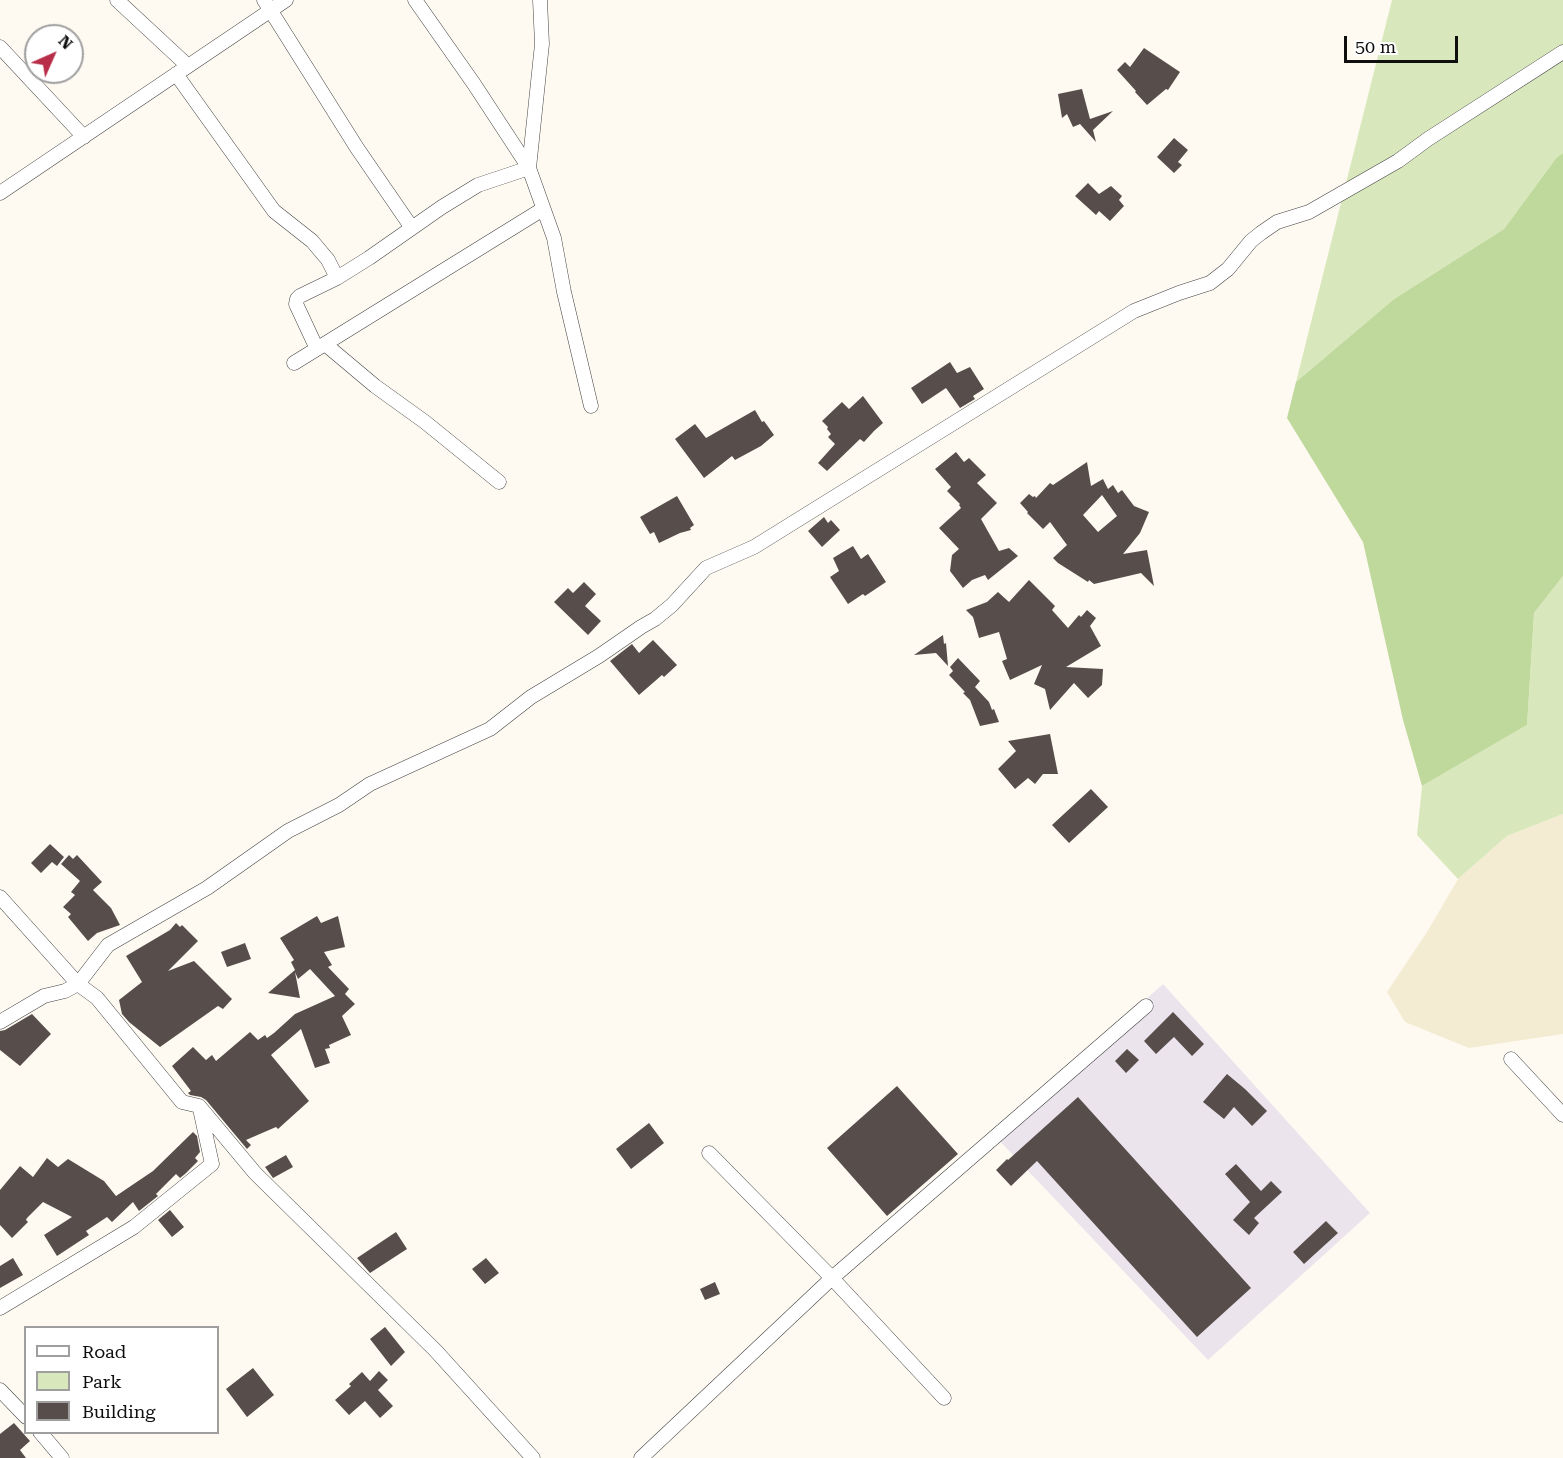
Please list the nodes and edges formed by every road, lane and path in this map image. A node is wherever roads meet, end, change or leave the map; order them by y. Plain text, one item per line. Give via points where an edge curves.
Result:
1 (117, 0) edge
2 (286, 0) edge
3 (415, 0) edge
4 (540, 0) edge
5 (268, 5) edge
6 (0, 47) edge
7 (1563, 52) edge
8 (182, 70) junction
9 (84, 137) junction
10 (529, 168) junction
11 (0, 194) edge
12 (543, 209) junction
13 (412, 228) junction
14 (337, 278) junction
15 (321, 346) junction
16 (294, 363) dead end
17 (591, 406) dead end
18 (499, 482) dead end
19 (0, 897) edge
20 (78, 984) junction
21 (1146, 1006) dead end
22 (0, 1022) edge
23 (1511, 1059) dead end
24 (199, 1107) junction
25 (1563, 1115) edge
26 (709, 1153) dead end
27 (832, 1278) junction
28 (0, 1308) edge
29 (0, 1390) edge
30 (944, 1398) dead end
31 (24, 1415) edge
32 (41, 1434) edge
33 (62, 1458) edge
34 (532, 1458) edge
35 (640, 1458) edge

1 - 8 street
2 - 5 street
3 - 10 street
4 - 10 street via 542,44
5 - 8 street
5 - 13 street
6 - 9 street
7 - 20 street via 1398,161 1309,212 1277,222 1251,241 1228,269 1210,283 1134,311 754,547 706,568 655,619 531,697 490,729 370,784 288,831 207,888 108,945
8 - 9 street
8 - 14 street via 274,211 312,241
9 - 11 street
10 - 12 street
10 - 13 street via 478,185
12 - 15 street
12 - 17 street via 554,238
13 - 14 street
14 - 15 street via 297,299 296,304
15 - 16 street
15 - 18 street
19 - 20 street
20 - 22 street via 44,996
20 - 24 street via 97,998 182,1102
21 - 27 street
23 - 25 street
24 - 28 street via 212,1164 134,1227
24 - 34 street via 255,1173 435,1350
26 - 27 street
27 - 30 street
27 - 35 street
29 - 31 street
32 - 33 street

